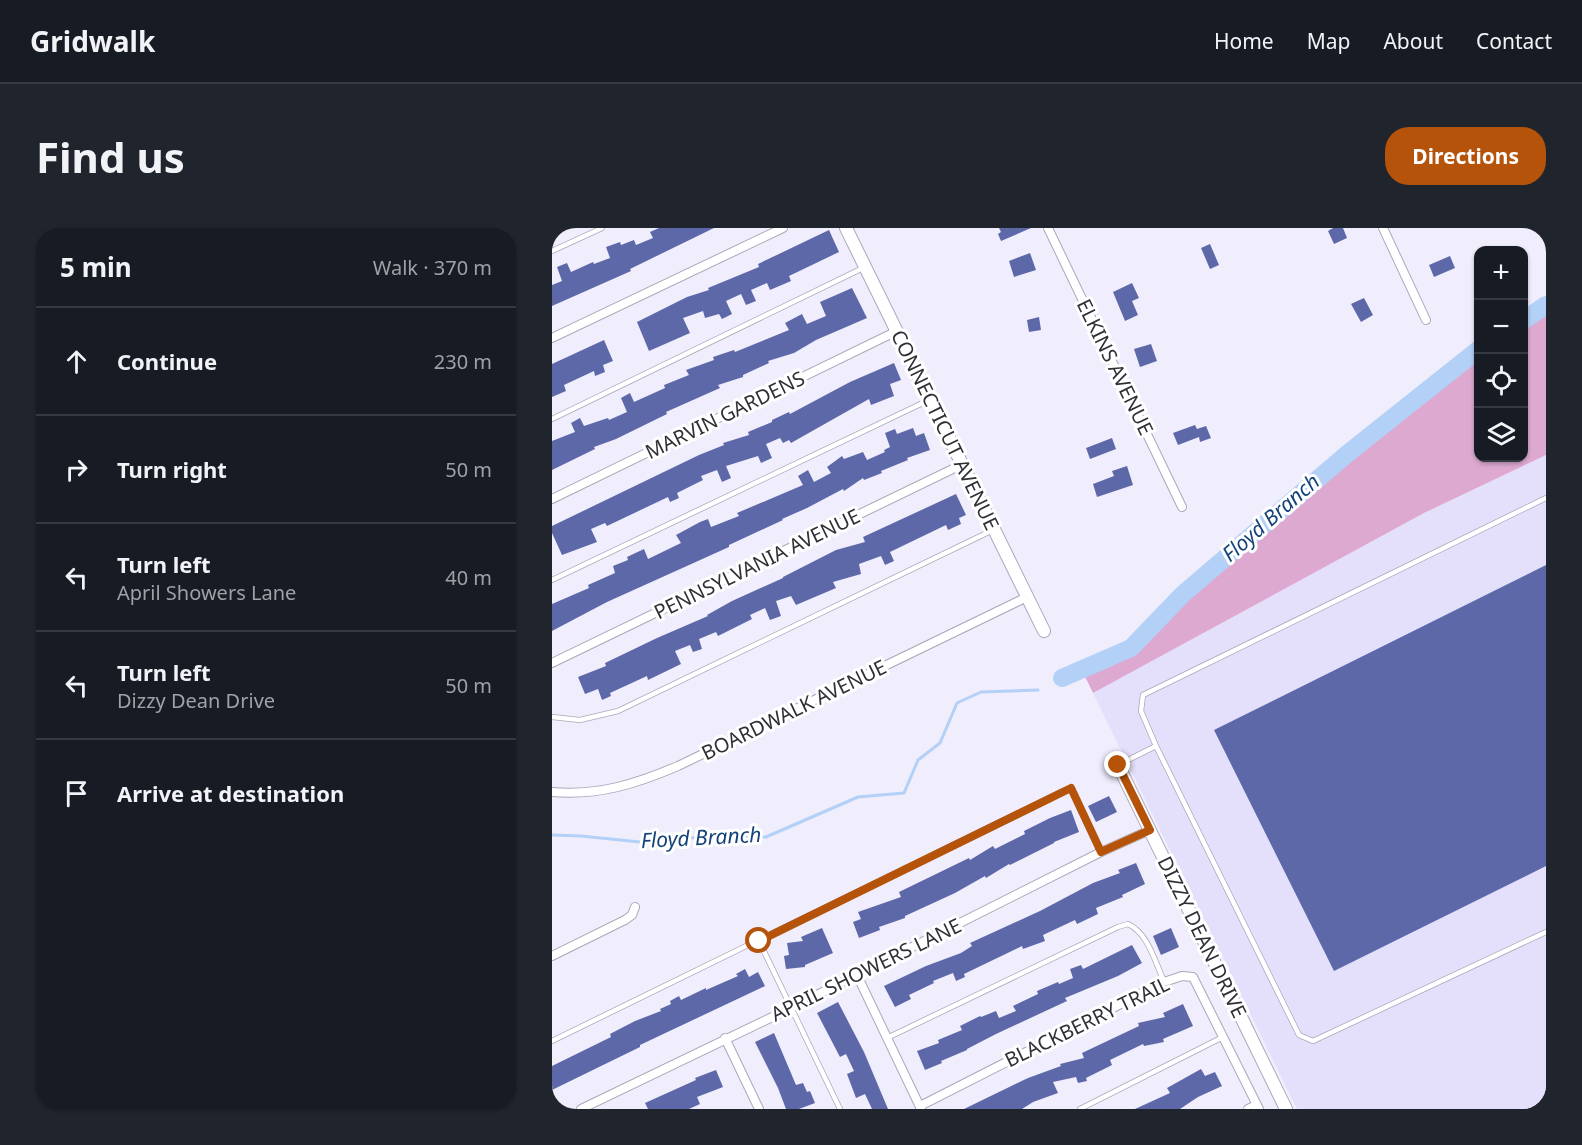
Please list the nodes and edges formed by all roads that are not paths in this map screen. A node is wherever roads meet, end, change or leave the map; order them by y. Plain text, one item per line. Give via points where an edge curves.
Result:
1 (602, 228) edge
2 (783, 228) edge
3 (846, 228) edge
4 (1048, 228) edge
5 (1383, 228) edge
6 (552, 251) edge
7 (866, 267) junction
8 (1426, 320) dead end
9 (897, 331) junction
10 (552, 338) edge
11 (931, 399) junction
12 (552, 419) edge
13 (963, 464) junction
14 (1546, 498) edge
15 (552, 499) edge
16 (1182, 507) dead end
17 (994, 529) junction
18 (552, 580) edge
19 (1027, 597) junction
20 (1044, 631) dead end
21 (552, 663) edge
22 (552, 717) edge
23 (1156, 746) junction
24 (1118, 765) joint
25 (552, 792) edge
26 (1150, 830) junction
27 (1101, 852) junction
28 (634, 907) dead end
29 (1546, 932) edge
30 (759, 941) junction
31 (552, 956) edge
32 (857, 975) junction
33 (1164, 982) junction
34 (791, 1008) junction
35 (1222, 1037) junction
36 (725, 1038) junction
37 (887, 1038) junction
38 (552, 1041) edge
39 (921, 1107) edge
40 (1258, 1107) edge
41 (756, 1108) edge
42 (582, 1109) edge
43 (840, 1109) edge
44 (1080, 1109) edge
45 (1248, 1109) edge
46 (1286, 1109) edge

1 - 6 lane
2 - 10 street
3 - 7 street, CONNECTICUT AVENUE
4 - 16 street, ELKINS AVENUE
5 - 8 street
7 - 9 street, CONNECTICUT AVENUE
7 - 12 lane
9 - 11 street, CONNECTICUT AVENUE
9 - 15 street, MARVIN GARDENS
11 - 13 street, CONNECTICUT AVENUE
11 - 18 lane
13 - 17 street, CONNECTICUT AVENUE
13 - 21 street, PENNSYLVANIA AVENUE
14 - 23 lane via 1143,695 1141,711
17 - 19 street, CONNECTICUT AVENUE
17 - 22 lane via 618,711 580,720
19 - 20 street, CONNECTICUT AVENUE
19 - 25 street, BOARDWALK AVENUE via 642,781 592,793
23 - 24 lane
23 - 29 lane via 1299,1035 1313,1041
24 - 26 street, DIZZY DEAN DRIVE
26 - 27 street, APRIL SHOWERS LANE
26 - 46 street, DIZZY DEAN DRIVE
27 - 30 lane via 1071,788
27 - 32 street, APRIL SHOWERS LANE
28 - 31 street via 625,920
30 - 34 lane
30 - 38 lane
32 - 34 street, APRIL SHOWERS LANE
32 - 37 street
33 - 35 street, BLACKBERRY TRAIL via 1193,977
33 - 37 lane via 1143,935 1128,924
33 - 39 street, BLACKBERRY TRAIL
34 - 36 street, APRIL SHOWERS LANE
34 - 43 lane
35 - 40 street, BLACKBERRY TRAIL
35 - 44 lane
36 - 41 street
36 - 42 street, APRIL SHOWERS LANE
37 - 39 street
40 - 45 street

